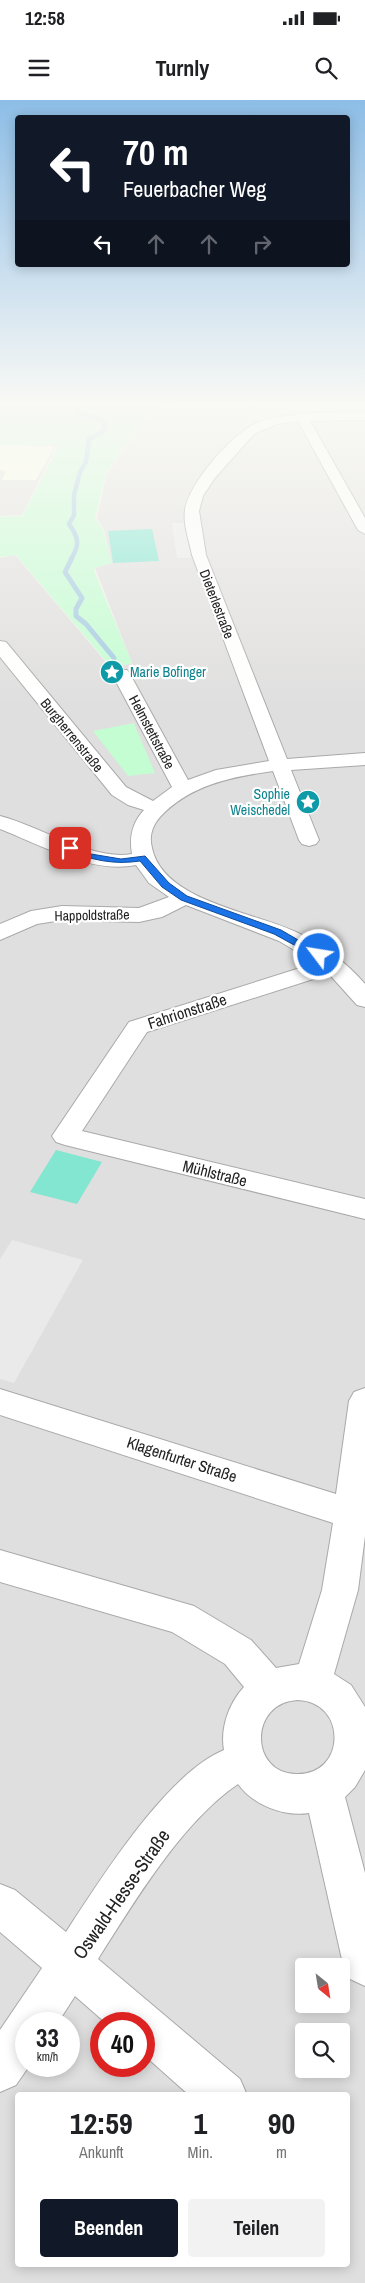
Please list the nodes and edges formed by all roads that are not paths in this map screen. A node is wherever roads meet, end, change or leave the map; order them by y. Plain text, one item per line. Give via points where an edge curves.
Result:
1 (194, 503) edge
2 (350, 503) edge
3 (365, 530) edge
4 (0, 646) edge
5 (121, 674) dead end
6 (365, 759) edge
7 (279, 766) junction
8 (183, 789) junction
9 (156, 808) junction
10 (0, 822) edge
11 (310, 840) dead end
12 (142, 858) junction
13 (184, 898) junction
14 (0, 933) edge
15 (333, 965) junction
16 (365, 1000) edge
17 (65, 1136) joint
18 (365, 1209) edge
19 (0, 1402) edge
20 (365, 1402) edge
21 (358, 1515) edge
22 (0, 1566) edge
23 (312, 1684) junction
24 (269, 1688) junction
25 (248, 1761) junction
26 (323, 1790) junction
27 (356, 1890) edge
28 (0, 1905) edge
29 (72, 1964) junction
30 (365, 1964) edge
31 (39, 2012) edge
32 (127, 2012) edge
33 (155, 2036) edge
34 (15, 2047) edge
35 (0, 2069) edge
36 (220, 2092) edge

1 - 7 street, Dieterlestraße via 192,522 198,554
2 - 3 street
4 - 9 street, Burgherrenstraße via 119,791
5 - 8 street, Helmstettstraße
6 - 7 street
7 - 8 street via 229,772
7 - 11 street, Dieterlestraße
8 - 9 street
9 - 12 street via 144,823
10 - 12 street via 89,856 121,862
12 - 13 street via 166,885
13 - 14 street, Happoldstraße via 139,915 62,913 31,918
13 - 15 street via 288,936
15 - 16 street
15 - 17 street, Fahrionstraße via 138,1027
17 - 18 street, Mühlstraße
19 - 21 street, Klagenfurter Straße
20 - 21 street via 355,1463
21 - 23 street
22 - 24 street via 181,1618 238,1652
23 - 24 street via 289,1682
23 - 26 street via 329,1692 344,1706 353,1724 355,1744 351,1763 339,1779
24 - 25 street via 246,1711 241,1727
25 - 26 street via 272,1786 306,1794
25 - 29 street, Oswald-Hesse-Straße via 221,1771 190,1800 148,1850
26 - 27 street via 340,1853
27 - 30 street
28 - 29 street
29 - 31 street, Oswald-Hesse-Straße
29 - 32 street
33 - 36 street
34 - 35 street

